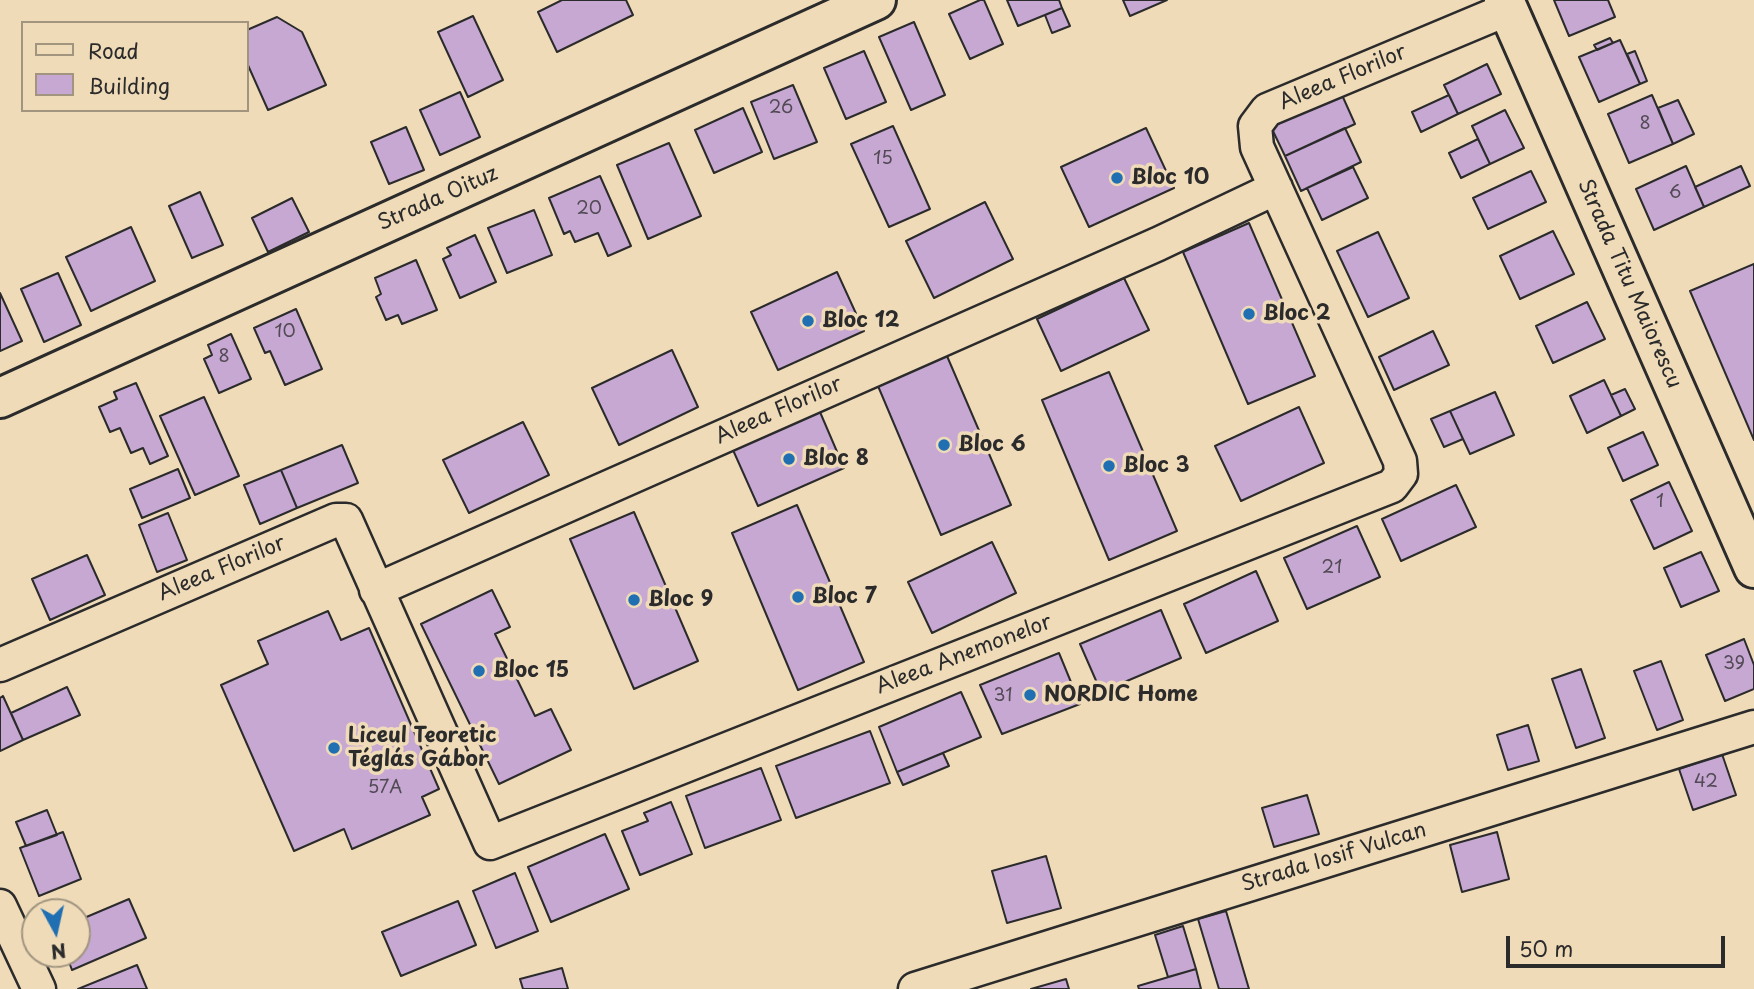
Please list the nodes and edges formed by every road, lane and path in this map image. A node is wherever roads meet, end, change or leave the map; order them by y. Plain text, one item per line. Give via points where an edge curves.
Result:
1 (876, 0) edge
2 (1506, 4) edge
3 (1276, 188) junction
4 (0, 398) edge
5 (1754, 568) edge
6 (376, 590) junction
7 (0, 665) edge
8 (1754, 727) edge
9 (0, 906) edge
10 (38, 989) edge
11 (915, 989) edge

1 - 4 main road, Strada Oituz
2 - 3 street, Aleea Florilor via 1267,110 1255,126 1257,147
2 - 5 main road, Strada Titu Maiorescu
3 - 6 street, Aleea Florilor
3 - 6 street, Aleea Anemonelor via 1400,461 1401,474 1392,486 489,843
6 - 7 street, Aleea Florilor via 350,526 346,520 336,520
8 - 11 street, Strada Iosif Vulcan
9 - 10 street

